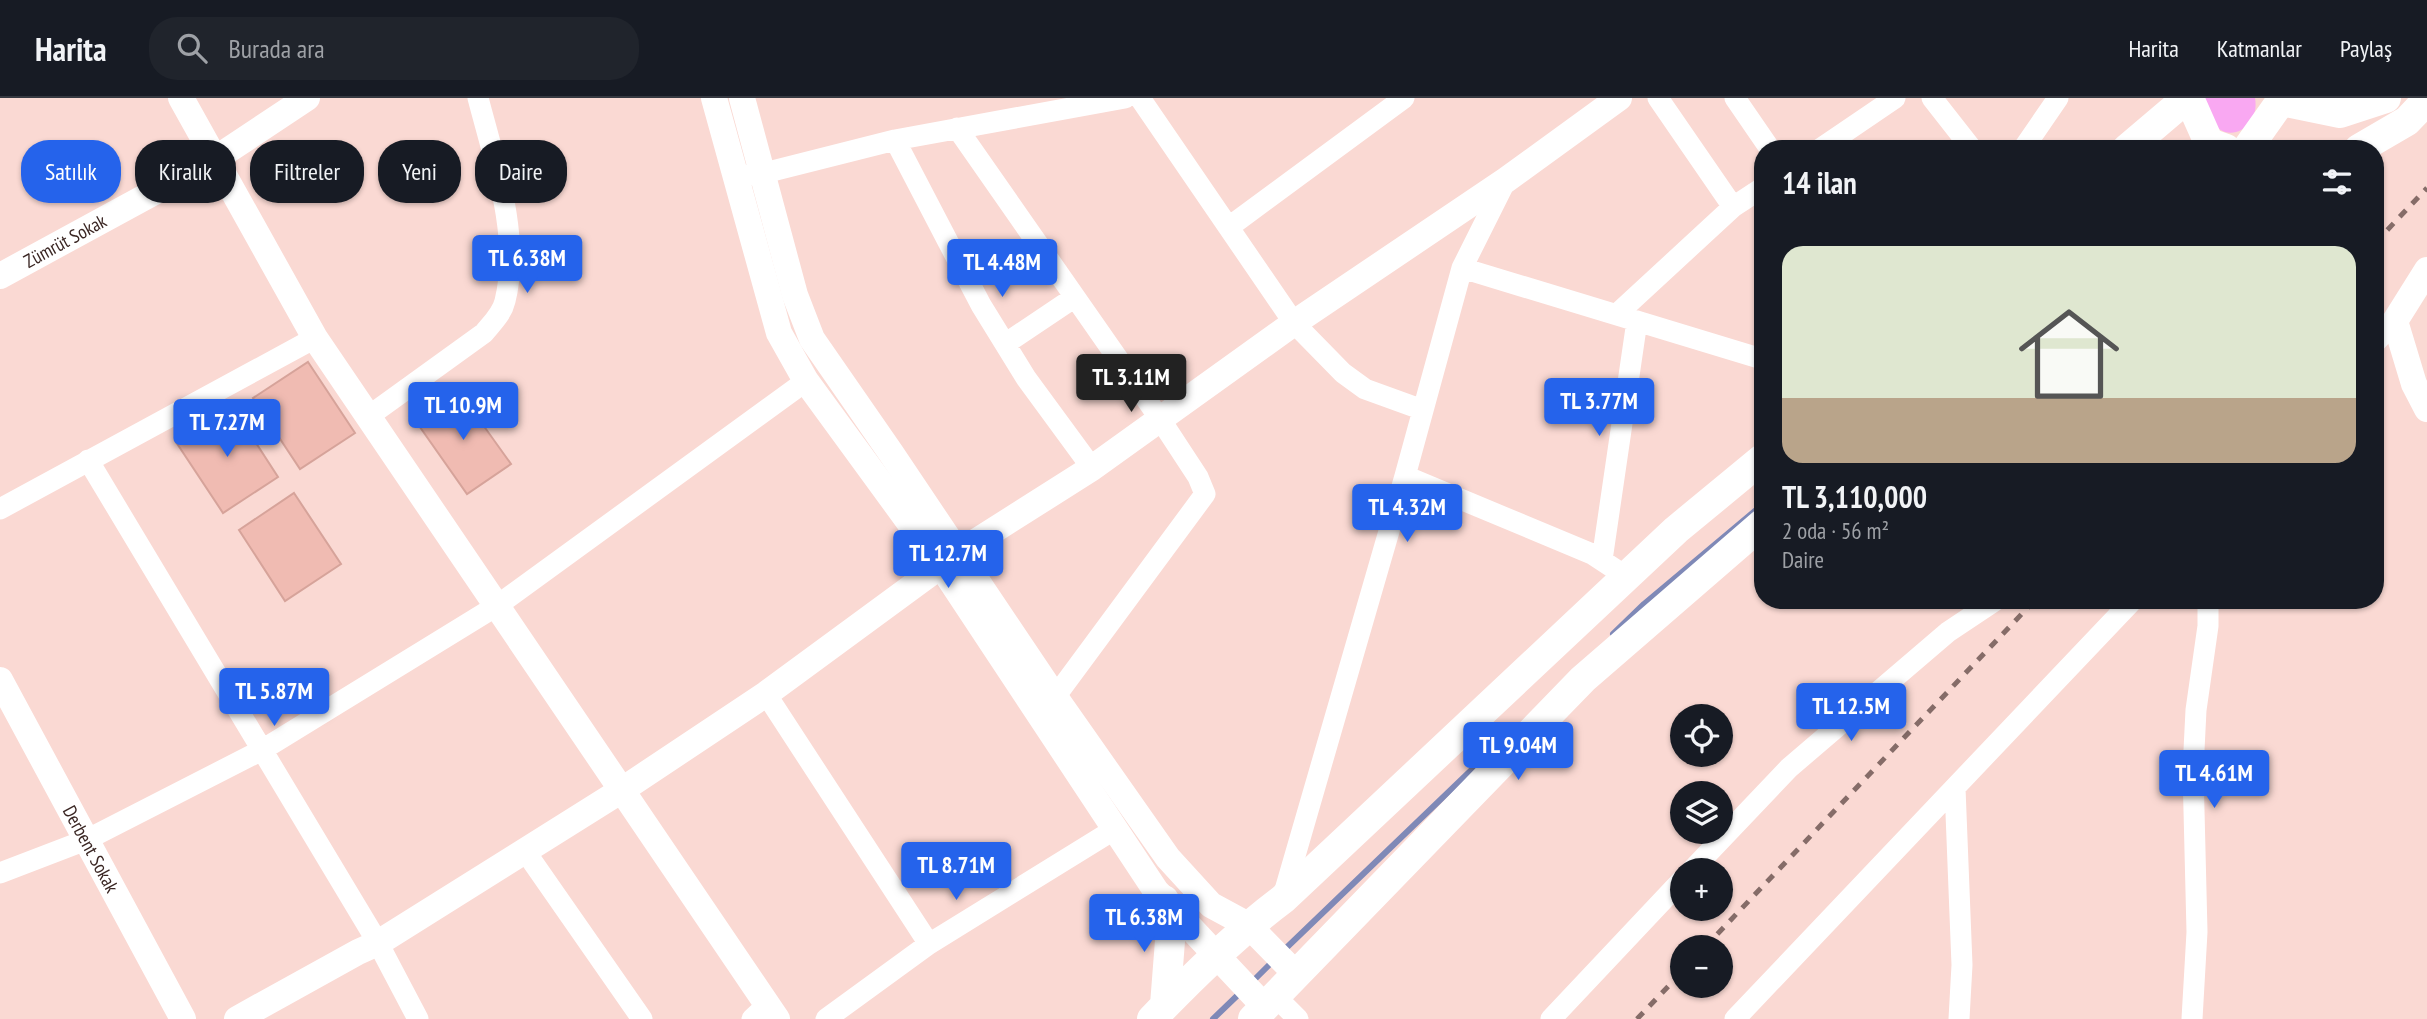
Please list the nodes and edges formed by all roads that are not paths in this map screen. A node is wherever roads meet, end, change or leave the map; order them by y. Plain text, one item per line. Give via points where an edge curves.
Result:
1 (181, 98) edge
2 (307, 98) edge
3 (478, 98) edge
4 (714, 98) edge
5 (742, 98) edge
6 (1125, 98) edge
7 (1140, 98) edge
8 (1404, 98) edge
9 (1619, 98) edge
10 (1658, 98) edge
11 (1735, 98) edge
12 (1895, 98) edge
13 (1932, 98) edge
14 (2058, 98) edge
15 (2188, 98) edge
16 (2342, 98) edge
17 (2386, 98) edge
18 (2279, 100) edge
19 (2427, 100) edge
20 (957, 128) junction
21 (204, 140) edge
22 (895, 140) junction
23 (1764, 140) edge
24 (1833, 140) edge
25 (1965, 140) edge
26 (2029, 140) edge
27 (2138, 140) edge
28 (2208, 140) edge
29 (2253, 140) edge
30 (2374, 140) edge
31 (236, 145) edge
32 (764, 173) junction
33 (735, 177) junction
34 (1506, 180) junction
35 (1754, 193) edge
36 (236, 197) edge
37 (135, 203) edge
38 (1733, 207) junction
39 (1229, 227) junction
40 (1462, 268) junction
41 (2427, 270) edge
42 (0, 276) edge
43 (1075, 297) junction
44 (1616, 315) junction
45 (1637, 321) junction
46 (2395, 321) junction
47 (1294, 323) junction
48 (2384, 333) edge
49 (315, 338) junction
50 (1005, 344) junction
51 (1754, 357) edge
52 (2427, 371) edge
53 (806, 381) junction
54 (2427, 409) edge
55 (1423, 410) junction
56 (369, 416) junction
57 (1160, 419) junction
58 (88, 460) junction
59 (1754, 466) edge
60 (1092, 468) junction
61 (1405, 476) junction
62 (0, 509) edge
63 (1754, 531) edge
64 (949, 560) junction
65 (1602, 560) junction
66 (1627, 577) junction
67 (498, 605) junction
68 (1982, 609) edge
69 (2124, 609) edge
70 (2208, 609) edge
71 (0, 680) edge
72 (766, 694) junction
73 (1055, 697) junction
74 (262, 750) junction
75 (1955, 788) junction
76 (622, 790) junction
77 (1115, 829) junction
78 (86, 839) junction
79 (525, 851) junction
80 (1703, 858) edge
81 (0, 873) edge
82 (1670, 893) edge
83 (1283, 899) junction
84 (1164, 900) junction
85 (1254, 931) junction
86 (378, 943) junction
87 (929, 943) junction
88 (1220, 961) junction
89 (1291, 969) junction
90 (1262, 1005) edge
91 (1159, 1012) edge
92 (765, 1014) edge
93 (183, 1019) edge
94 (237, 1019) edge
95 (418, 1019) edge
96 (642, 1019) edge
97 (826, 1019) edge
98 (1298, 1019) edge
99 (1551, 1019) edge
100 (1735, 1019) edge
101 (1959, 1019) edge
102 (2192, 1019) edge

1 - 21 street
2 - 31 street, Zümrüt Sokak
3 - 56 street via 503,197 511,262 505,303 484,332
4 - 33 street
5 - 32 street
6 - 20 street
7 - 39 street
8 - 39 street
9 - 34 street
10 - 38 street
11 - 23 street
12 - 24 street
13 - 25 street
14 - 26 street
15 - 27 main road
15 - 28 main road
16 - 18 street
17 - 18 main road via 2340,113
18 - 29 main road
19 - 30 main road via 2407,121
20 - 22 street
20 - 43 street
22 - 32 street
22 - 50 street
32 - 33 street
32 - 64 street via 794,295 812,339
33 - 53 street via 779,334
34 - 40 street
34 - 47 street
35 - 38 street
36 - 49 street
37 - 42 street, Zümrüt Sokak
38 - 44 street
39 - 47 street
40 - 44 street
40 - 55 street
41 - 46 street
43 - 50 street
43 - 57 street
44 - 45 street
45 - 51 street
45 - 65 street
46 - 48 street
46 - 52 street
46 - 54 street via 2414,384
47 - 55 street via 1343,373 1366,389
47 - 57 street
49 - 56 street
49 - 58 street
50 - 60 street
53 - 64 street
53 - 67 street
55 - 61 street
56 - 67 street
57 - 60 street
57 - 73 street via 1205,494
58 - 62 street
58 - 74 street
59 - 66 main road
60 - 64 street
61 - 65 street
61 - 83 street
63 - 89 main road via 1583,679
64 - 72 street
64 - 73 street
64 - 77 street
65 - 66 street
66 - 83 main road
67 - 74 street
67 - 76 street
68 - 80 street via 1948,632 1789,768
69 - 75 street
70 - 102 street via 2193,770 2197,932
71 - 78 street, Derbent Sokak
72 - 76 street
72 - 87 street
73 - 85 street via 1168,858 1211,905
74 - 78 street
74 - 86 street
75 - 100 street
75 - 101 street via 1962,965
76 - 79 street
76 - 92 street
77 - 84 street
77 - 87 street
78 - 81 street
78 - 93 street, Derbent Sokak
79 - 86 street
79 - 96 street
82 - 99 street
83 - 85 main road
84 - 88 street
84 - 91 main road via 1171,928
85 - 88 main road
85 - 89 street
86 - 94 street
86 - 95 street
87 - 97 street
88 - 90 street
88 - 91 main road
89 - 90 main road
90 - 98 street

